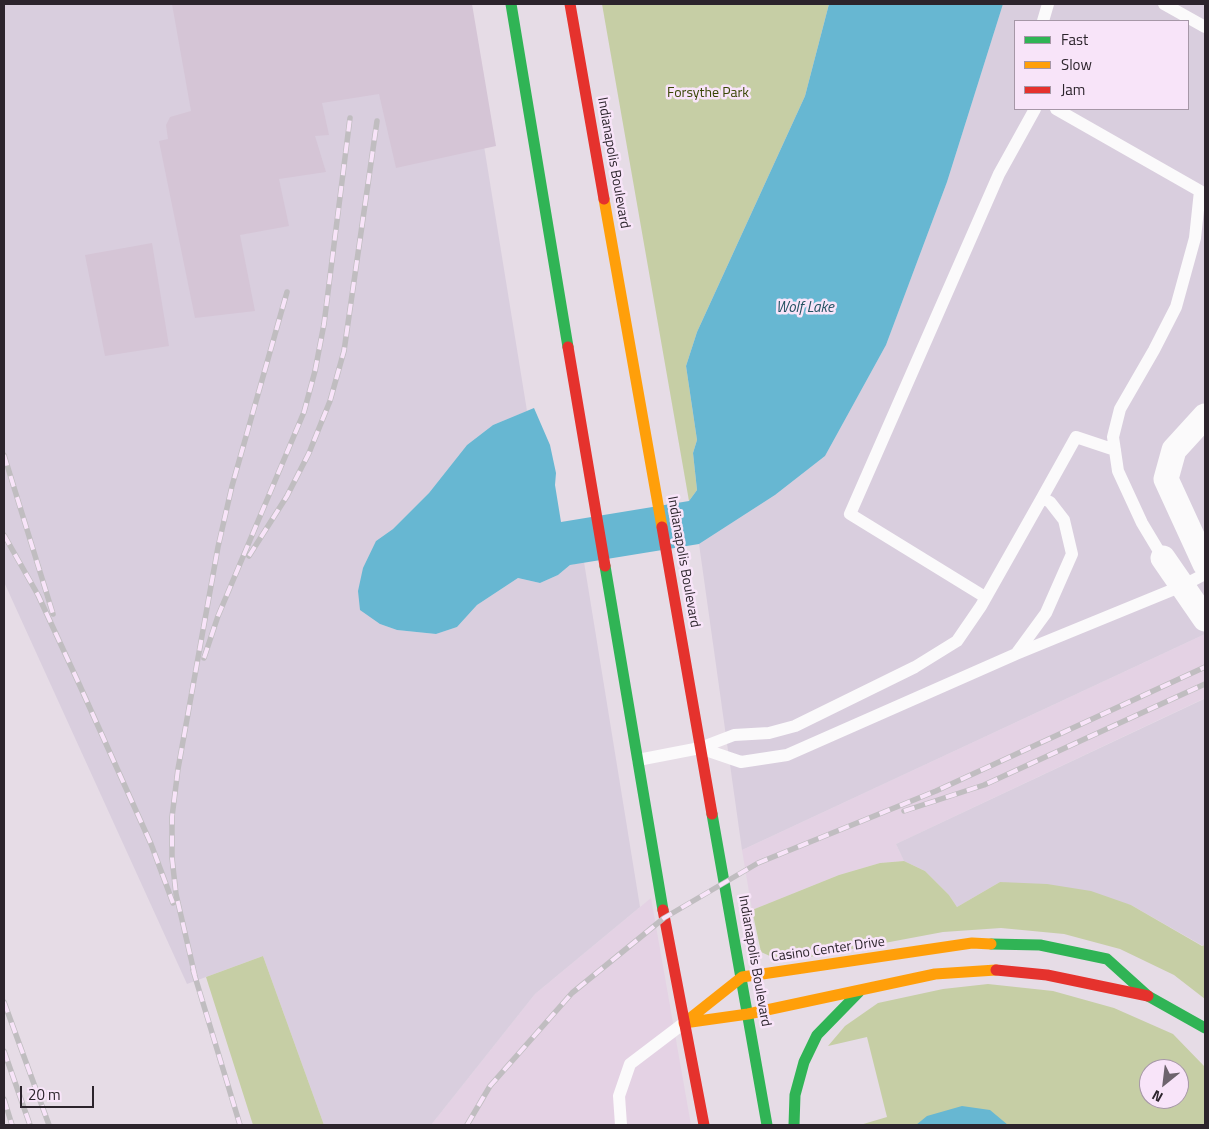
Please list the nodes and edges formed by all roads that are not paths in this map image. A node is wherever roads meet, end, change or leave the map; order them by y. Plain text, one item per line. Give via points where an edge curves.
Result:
1 (511, 4) edge
2 (570, 4) edge
3 (1048, 4) edge
4 (1164, 4) edge
5 (1043, 20) edge
6 (1205, 28) edge
7 (1034, 110) edge
8 (1058, 110) edge
9 (1202, 192) edge
10 (1205, 416) edge
11 (1115, 450) junction
12 (1046, 500) junction
13 (1163, 558) joint
14 (1205, 564) edge
15 (1205, 574) edge
16 (1182, 586) junction
17 (986, 598) junction
18 (1205, 619) edge
19 (1016, 654) junction
20 (700, 748) junction
21 (638, 760) junction
22 (742, 977) junction
23 (859, 992) junction
24 (1148, 996) junction
25 (748, 1014) junction
26 (684, 1023) junction
27 (1205, 1028) edge
28 (621, 1125) edge
29 (704, 1125) edge
30 (768, 1125) edge
31 (794, 1125) edge

1 - 21 main road
2 - 20 main road, Indianapolis Boulevard
3 - 5 lane
4 - 6 lane
7 - 17 lane via 999,174 850,514
8 - 9 lane
9 - 11 lane via 1195,238 1176,307 1120,409 1113,437
10 - 14 street via 1174,450 1166,479
11 - 12 lane via 1076,437
11 - 13 lane via 1118,471 1142,523
12 - 17 lane
12 - 19 lane via 1064,520 1072,554 1046,613
13 - 16 street
15 - 16 lane
16 - 18 street
16 - 19 lane
17 - 20 lane via 957,641 915,667 795,726 768,733 734,735
19 - 20 lane via 787,755 742,762
20 - 21 lane
20 - 22 main road, Indianapolis Boulevard
21 - 26 main road
22 - 24 main road, Casino Center Drive via 972,943 1040,945 1107,959
22 - 25 main road, Indianapolis Boulevard
22 - 26 main road
23 - 24 main road, Casino Center Drive via 885,983 935,974 998,970 1047,974
23 - 25 main road, Casino Center Drive
23 - 31 main road via 817,1036 804,1062 795,1095
24 - 27 main road, Casino Center Drive
25 - 26 main road, Casino Center Drive
25 - 30 main road, Indianapolis Boulevard
26 - 28 lane via 630,1064 619,1096
26 - 29 main road

